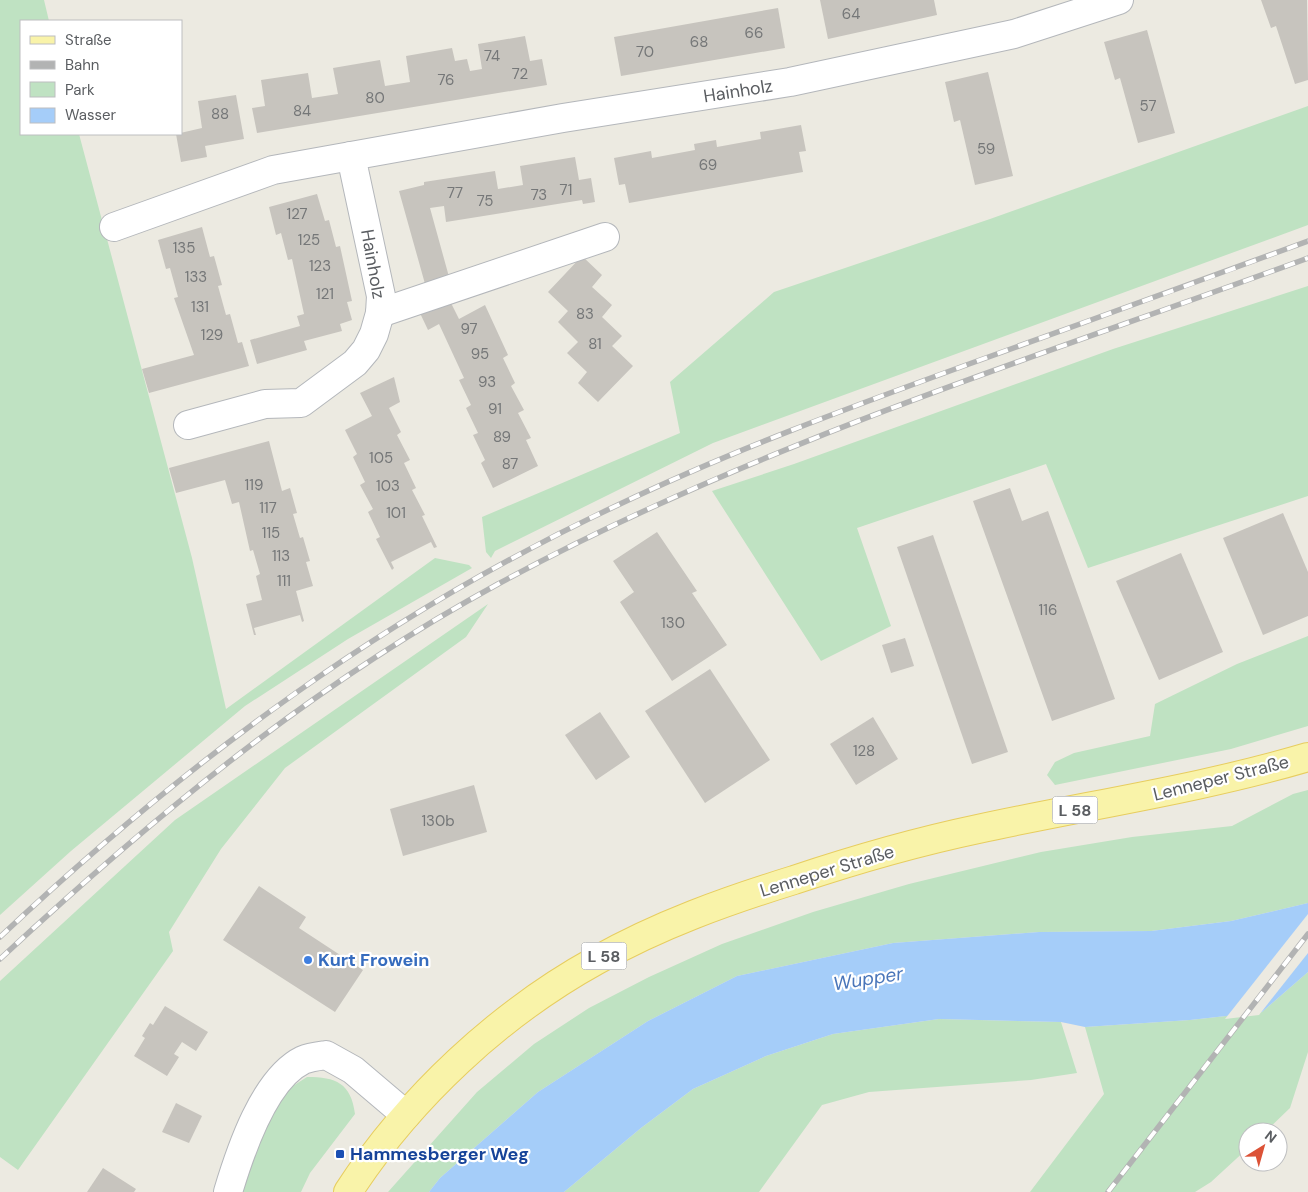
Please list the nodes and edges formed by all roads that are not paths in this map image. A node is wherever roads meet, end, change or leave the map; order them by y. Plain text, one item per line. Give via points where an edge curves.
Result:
1 (1119, 0) edge
2 (351, 156) junction
3 (114, 227) dead end
4 (605, 237) dead end
5 (380, 313) junction
6 (188, 425) dead end
7 (1308, 757) edge
8 (406, 1115) junction
9 (228, 1192) edge
10 (348, 1192) edge

1 - 2 street, Hainholz via 1014,34 790,82
2 - 3 street, Hainholz via 273,170
2 - 5 street, Hainholz via 382,296
4 - 5 street
5 - 6 street, Hainholz via 373,338 355,363 301,403 264,404
7 - 8 main road, Lenneper Straße / L 58 via 1258,772 1120,802 975,829 841,864 726,902 661,928 596,960 533,1002 465,1056
8 - 9 street via 354,1070 326,1055 304,1060 285,1073 261,1108 235,1167
8 - 10 main road, L 58

